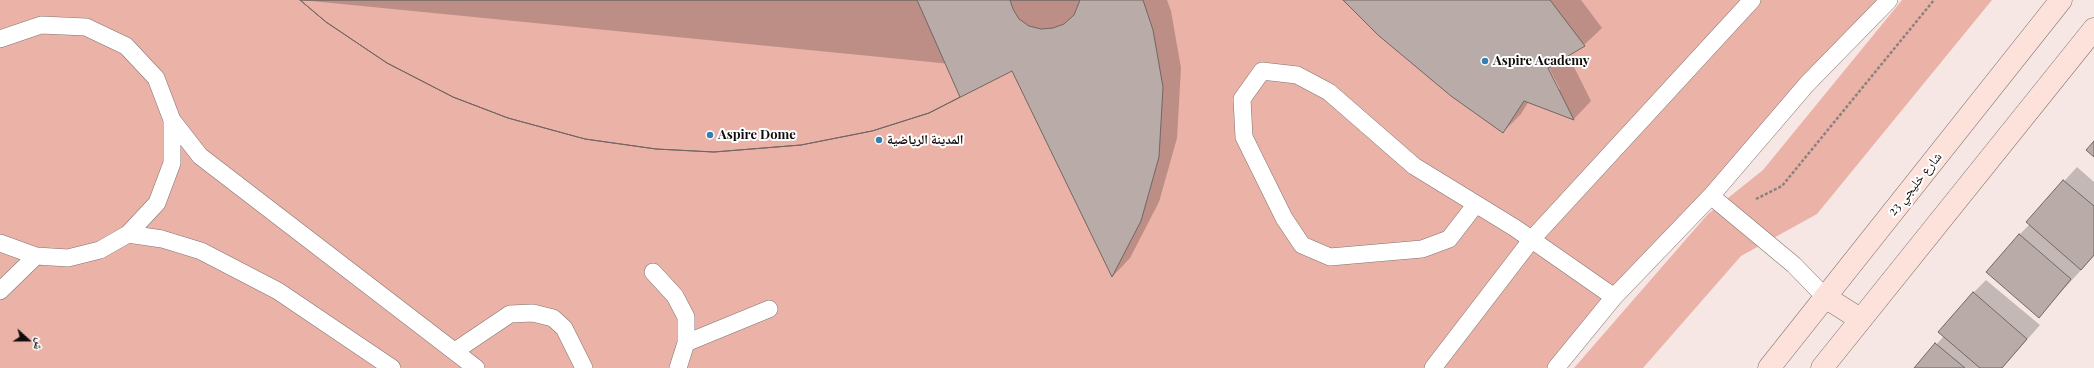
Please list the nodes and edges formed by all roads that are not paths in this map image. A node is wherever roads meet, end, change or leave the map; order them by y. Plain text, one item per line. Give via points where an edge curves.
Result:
1 (1752, 0) edge
2 (1889, 0) edge
3 (2062, 0) edge
4 (2094, 29) edge
5 (0, 39) edge
6 (172, 120) junction
7 (1711, 196) junction
8 (1476, 204) junction
9 (128, 234) junction
10 (1532, 239) junction
11 (0, 243) edge
12 (36, 256) junction
13 (653, 272) dead end
14 (0, 291) edge
15 (1614, 297) junction
16 (1825, 297) junction
17 (768, 308) dead end
18 (1860, 319) junction
19 (686, 343) junction
20 (455, 351) junction
21 (392, 368) edge
22 (476, 368) edge
23 (584, 368) edge
24 (678, 368) edge
25 (1433, 368) edge
26 (1556, 368) edge
27 (1769, 368) edge
28 (1822, 368) edge

1 - 10 lane
2 - 7 lane via 1806,84
3 - 16 main road, شارع خليجي 23
4 - 18 main road
5 - 6 lane via 41,25 86,27 112,39 126,46 156,78
6 - 9 lane via 172,163 156,203
6 - 20 lane via 200,156
7 - 15 lane
7 - 16 lane via 1794,265
8 - 8 lane via 1414,166 1329,92 1297,75 1262,71 1242,99 1244,137 1284,218 1302,245 1330,257 1422,249 1449,239
8 - 10 lane
9 - 12 lane via 100,250 68,258
9 - 21 lane via 162,239 201,251 278,291
10 - 15 lane
10 - 25 lane
11 - 12 lane
12 - 14 lane
13 - 19 lane via 675,296 686,317
15 - 26 lane
16 - 18 main road
16 - 27 main road, شارع خليجي 23
17 - 19 lane
18 - 28 main road
19 - 24 lane
20 - 22 lane
20 - 23 lane via 510,314 533,313 553,318 564,328

